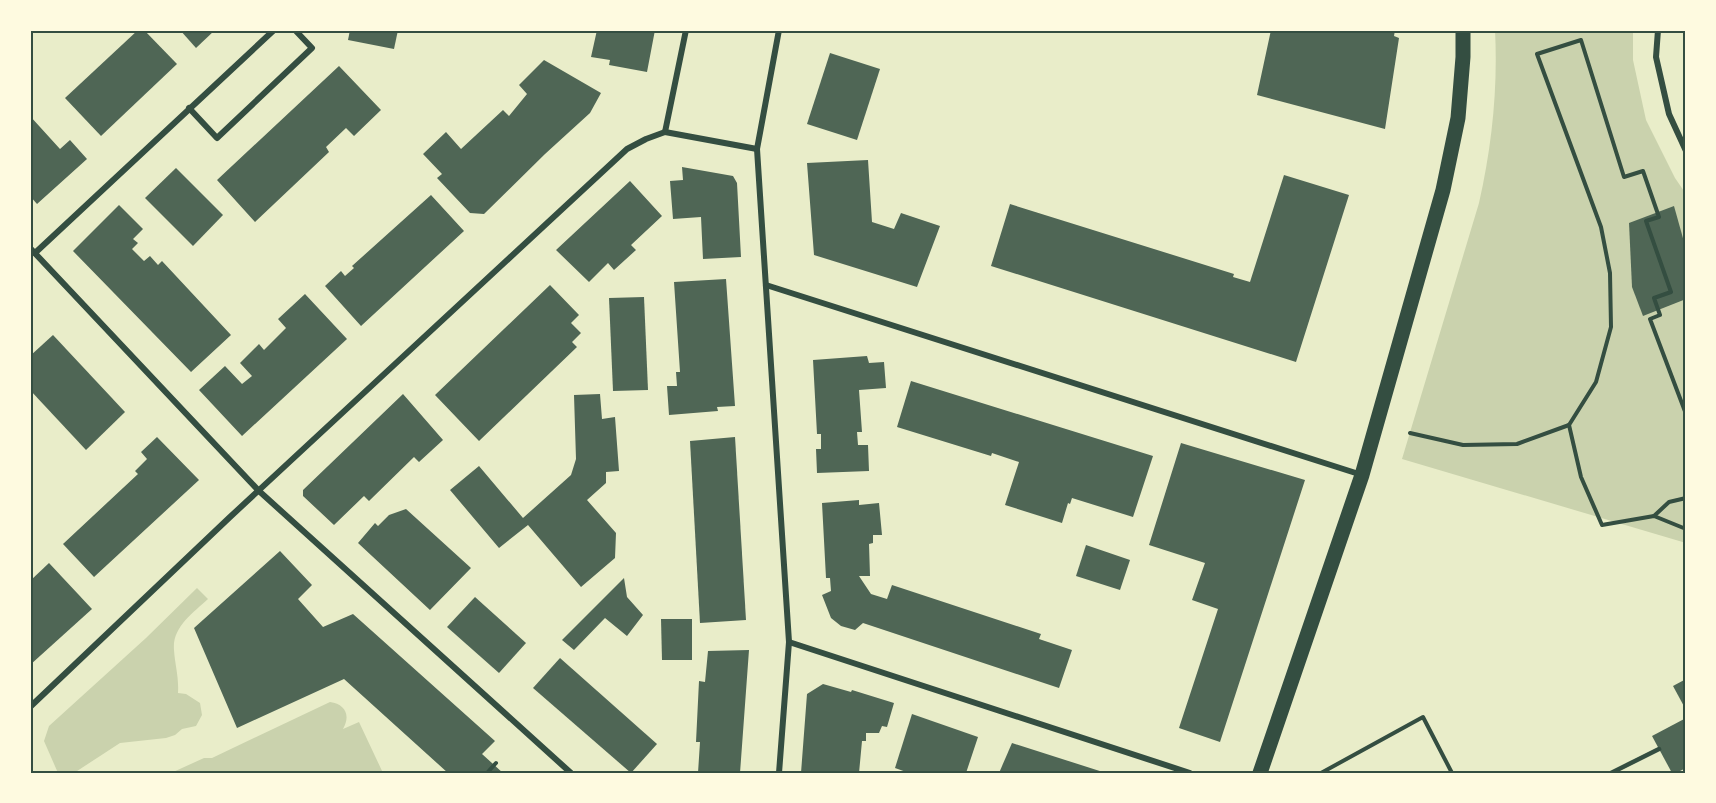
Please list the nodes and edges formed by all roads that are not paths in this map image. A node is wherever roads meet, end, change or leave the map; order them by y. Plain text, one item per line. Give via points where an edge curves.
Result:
1 (274, 30) edge
2 (295, 30) edge
3 (686, 30) edge
4 (779, 30) edge
5 (1463, 30) edge
6 (1658, 30) edge
7 (189, 108) junction
8 (665, 132) junction
9 (757, 150) junction
10 (1686, 151) edge
11 (32, 250) edge
12 (766, 285) junction
13 (1362, 475) junction
14 (259, 491) junction
15 (789, 642) junction
16 (30, 707) edge
17 (1659, 749) dead end
18 (571, 773) edge
19 (779, 773) edge
20 (1190, 773) edge
21 (1260, 773) edge
22 (1611, 773) edge

1 - 7 street
2 - 7 street via 312,48 217,138
3 - 8 street
4 - 9 street
5 - 13 main road via 1458,118 1443,190
6 - 10 street via 1656,57 1669,114
7 - 11 street
8 - 9 street
8 - 14 street via 627,150
9 - 12 street
11 - 14 street
12 - 13 street
12 - 15 street
13 - 21 main road
14 - 16 street
14 - 18 street
15 - 19 street
15 - 20 street
17 - 22 lane

